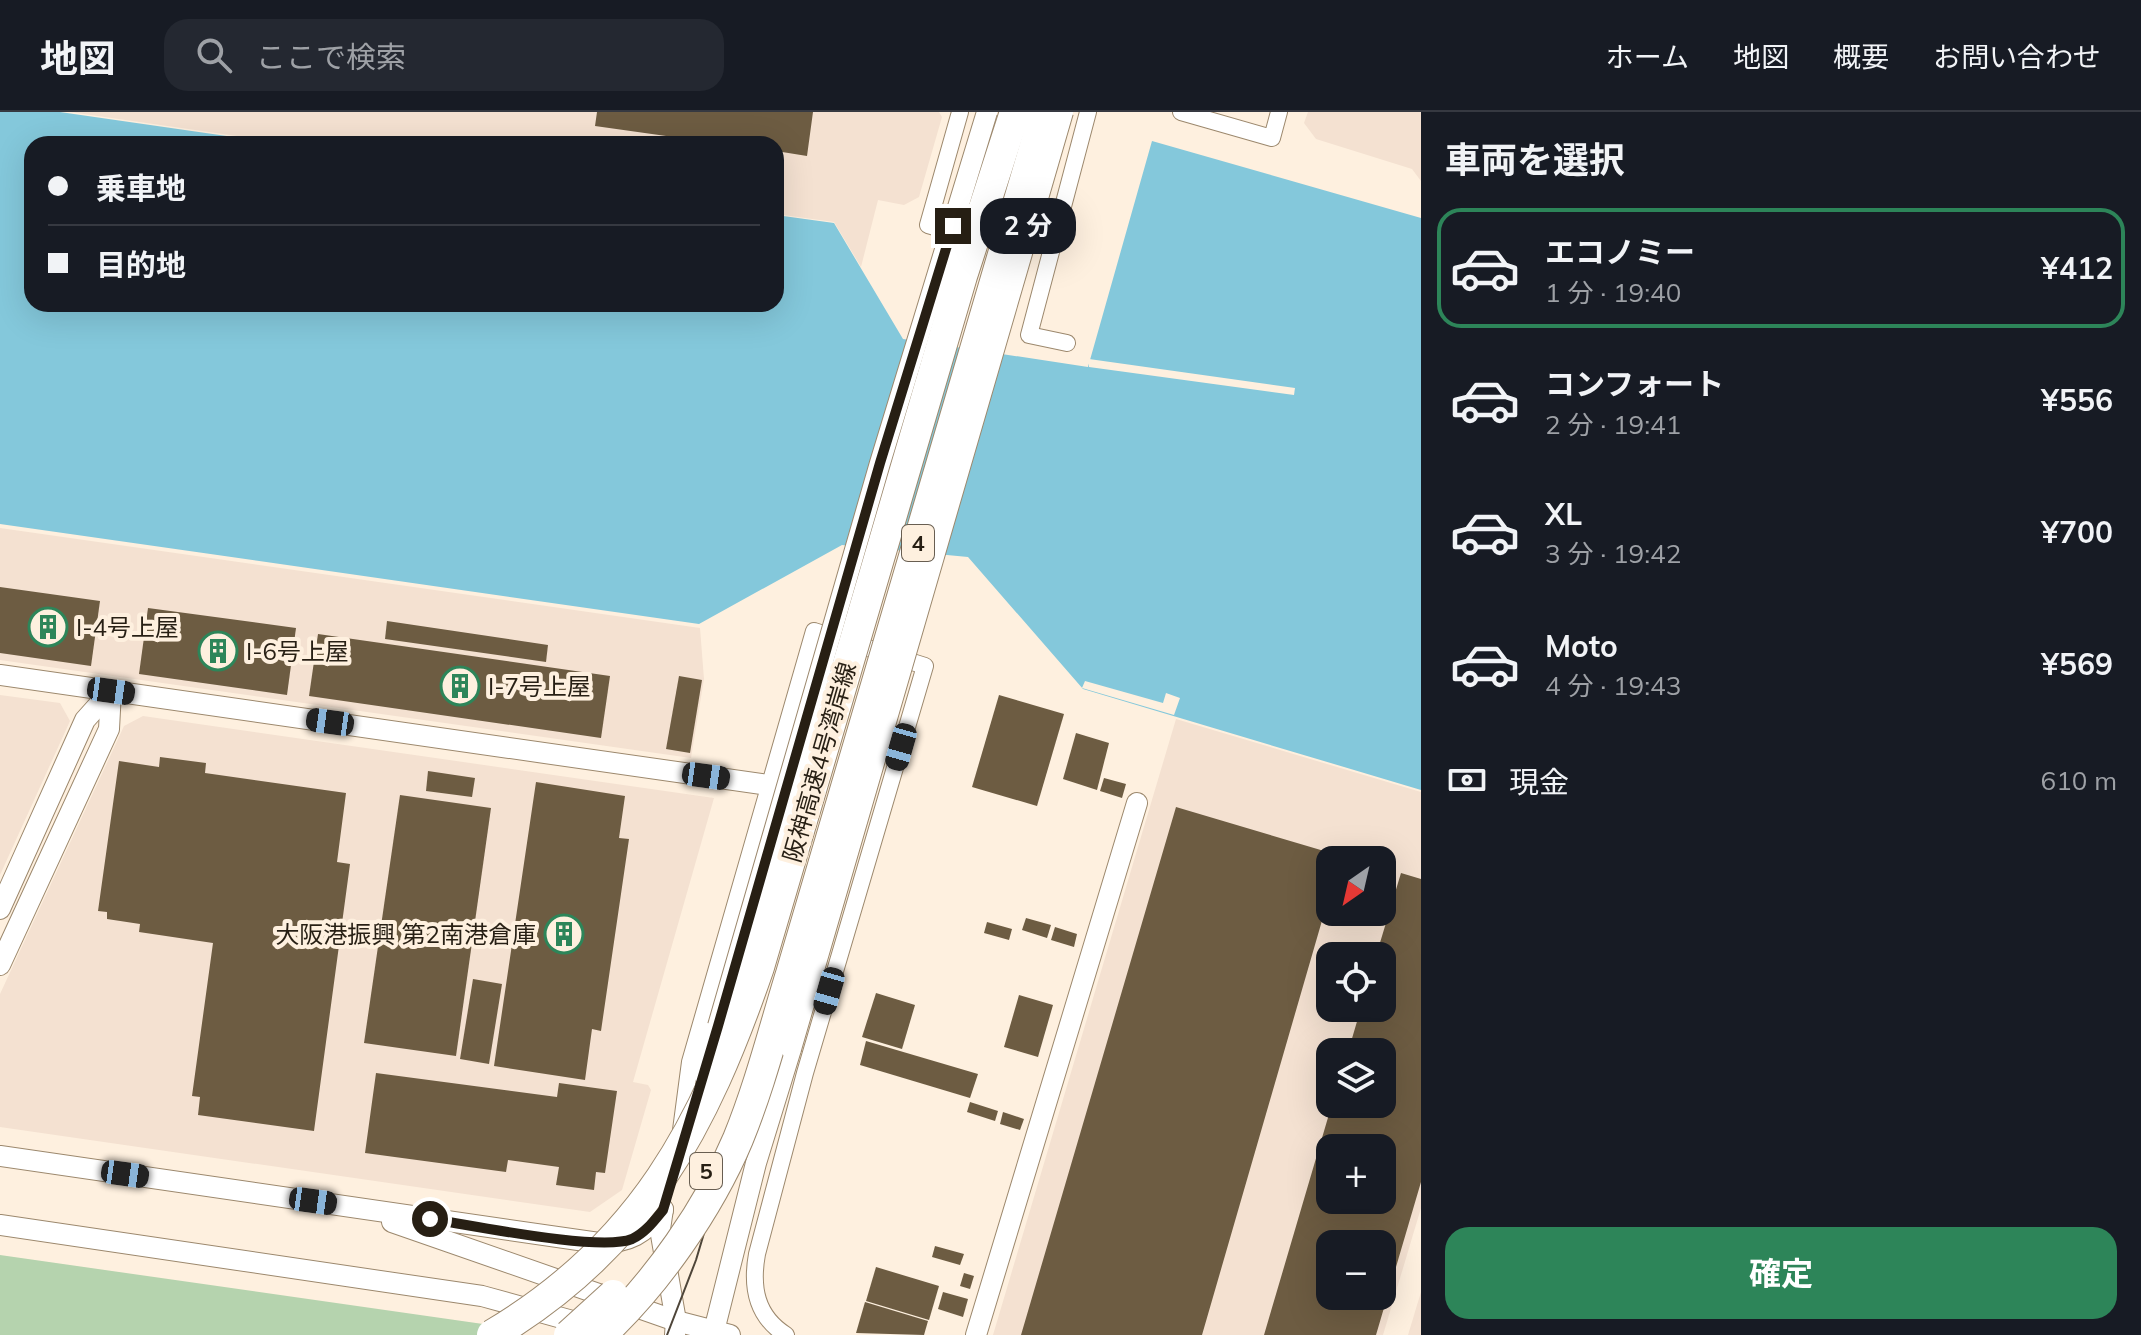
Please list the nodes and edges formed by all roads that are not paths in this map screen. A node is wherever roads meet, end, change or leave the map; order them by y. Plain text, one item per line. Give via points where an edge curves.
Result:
1 (960, 112) edge
2 (987, 112) edge
3 (1015, 112) edge
4 (1045, 112) edge
5 (1063, 112) edge
6 (1088, 112) edge
7 (1181, 112) edge
8 (1279, 112) edge
9 (1049, 259) junction
10 (1067, 343) dead end
11 (0, 675) edge
12 (111, 691) junction
13 (768, 785) junction
14 (1137, 803) dead end
15 (0, 909) edge
16 (0, 965) edge
17 (759, 967) junction
18 (791, 974) junction
19 (0, 1156) edge
20 (678, 1159) junction
21 (345, 1206) junction
22 (663, 1210) junction
23 (0, 1225) edge
24 (676, 1328) edge
25 (719, 1334) edge
26 (492, 1335) edge
27 (520, 1335) edge
28 (569, 1335) edge
29 (601, 1335) edge
30 (622, 1335) edge
31 (786, 1335) edge
32 (976, 1335) edge

1 - 9 street via 928,225
2 - 20 street, bridge
3 - 17 highway, 阪神高速4号湾岸線 / 4, bridge
4 - 18 highway, 阪神高速4号湾岸線 / 4, bridge
5 - 25 street, bridge via 756,1163
6 - 9 street
7 - 8 street via 1272,138
9 - 10 street via 1029,335
11 - 12 street
12 - 13 street
12 - 15 street via 85,720
12 - 16 street via 109,729
13 - 20 street via 690,1062
13 - 31 street via 814,631 925,666 757,1254 755,1297 762,1313
14 - 32 street
17 - 26 highway, 阪神高速4号湾岸線 / 4, bridge via 707,1101 659,1182 584,1269
17 - 27 highway, 5, bridge via 727,1071 683,1162 611,1258
18 - 28 highway, 5, bridge via 723,1140 690,1198 637,1270
18 - 29 highway, 阪神高速4号湾岸線 / 4, bridge via 728,1161 667,1258
19 - 21 street
20 - 22 street
21 - 22 street via 599,1243 633,1239
21 - 24 street
22 - 24 street via 660,1229
23 - 30 street via 482,1296
24 - 25 street

